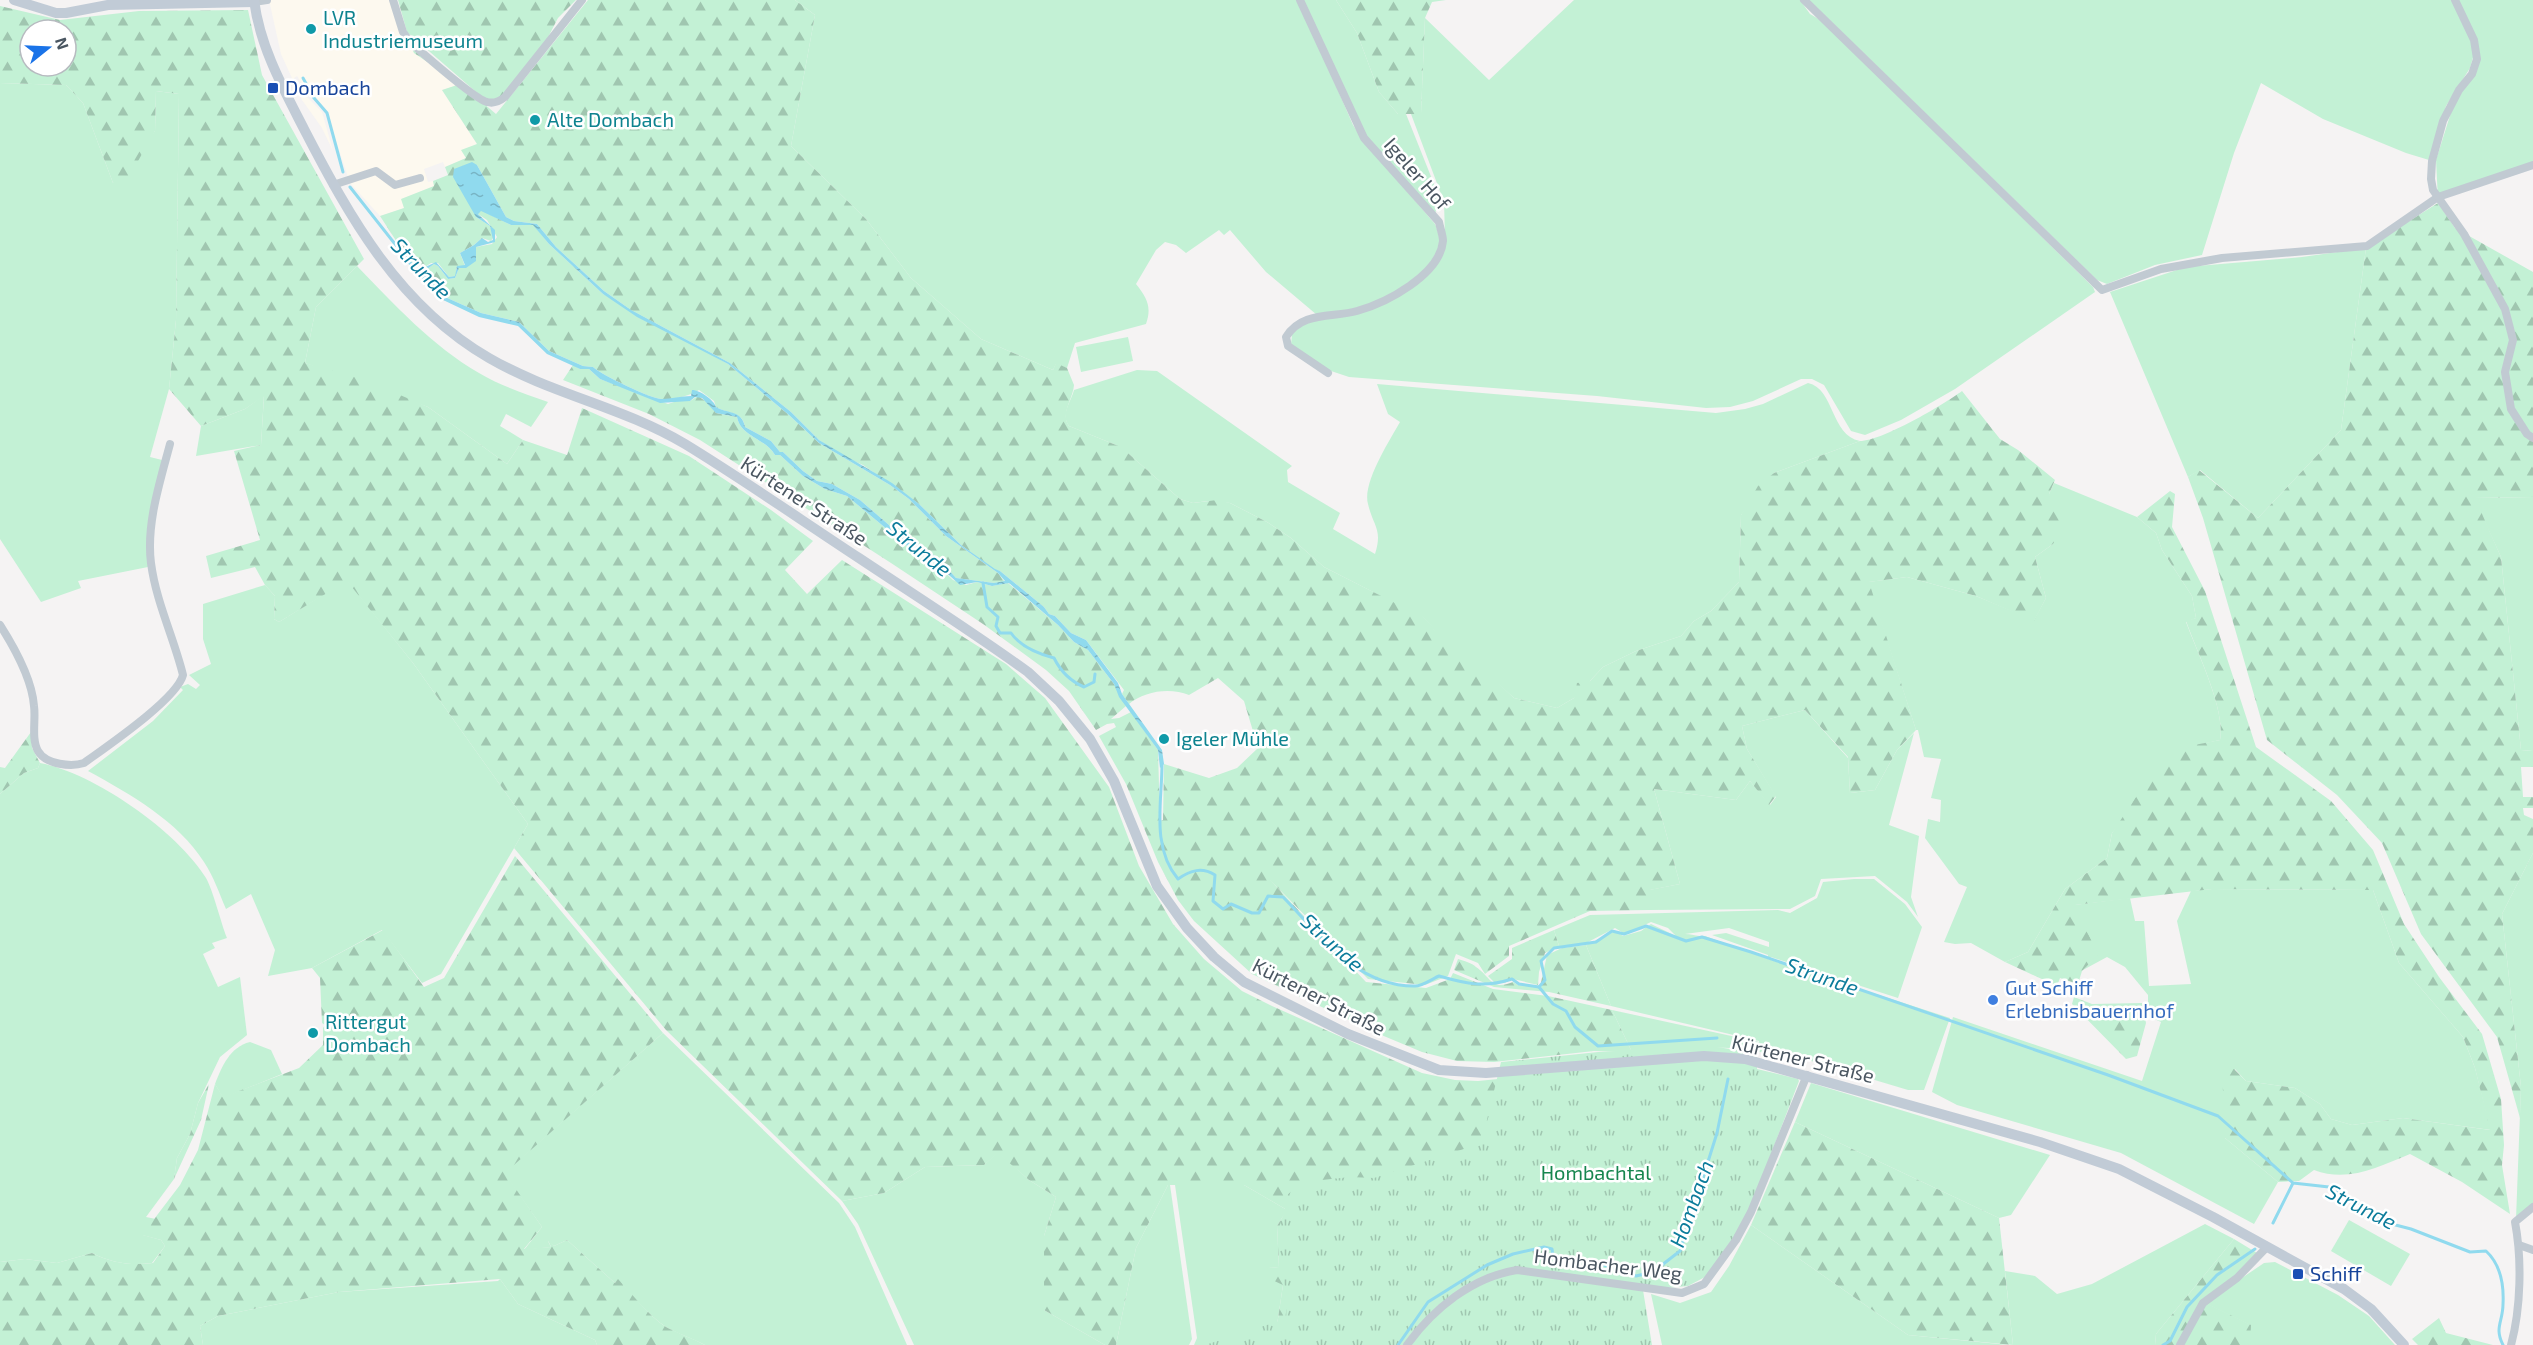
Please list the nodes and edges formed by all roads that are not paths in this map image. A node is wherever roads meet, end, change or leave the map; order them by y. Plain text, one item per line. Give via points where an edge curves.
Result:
1 (14, 0) edge
2 (267, 0) edge
3 (393, 0) edge
4 (582, 0) edge
5 (1300, 0) edge
6 (1804, 0) edge
7 (2455, 0) edge
8 (254, 1) edge
9 (2533, 165) edge
10 (420, 178) dead end
11 (333, 185) junction
12 (2438, 197) junction
13 (1328, 374) dead end
14 (2533, 438) edge
15 (170, 444) dead end
16 (0, 626) edge
17 (1807, 1075) junction
18 (2533, 1207) edge
19 (2519, 1245) junction
20 (2267, 1247) junction
21 (2533, 1250) edge
22 (1407, 1345) edge
23 (2180, 1345) edge
24 (2404, 1345) edge
25 (2511, 1345) edge

1 - 8 main road via 66,14 108,5
2 - 8 street
3 - 4 street via 403,32 411,43 489,103 505,97
5 - 13 street, Igeler Hof via 1364,138 1439,222 1443,240 1433,265 1385,302 1356,312 1308,318 1291,330 1286,337 1288,346
6 - 12 street via 2102,290 2161,269 2222,258 2367,246
7 - 12 street via 2474,40 2477,59 2472,74 2451,103 2436,142 2431,179
8 - 11 main road, Kürtener Straße via 274,72
9 - 12 street
10 - 11 street via 395,184 376,171
11 - 17 main road, Kürtener Straße via 398,283 448,331 488,358 532,380 682,443 796,514 1028,672 1059,701 1090,739 1114,781 1157,886 1172,909 1214,957 1244,982 1348,1034 1438,1070 1486,1073 1704,1056 1745,1059
12 - 14 street via 2464,234 2505,309 2513,340 2505,372 2511,409
15 - 16 street via 150,546 156,590 183,675 169,695 84,762 76,766 45,758 37,749 30,686
17 - 20 main road, Kürtener Straße via 2040,1142 2119,1169
17 - 22 street, Hombacher Weg via 1751,1212 1704,1284 1682,1293 1517,1270 1502,1272 1444,1305
18 - 19 street via 2515,1222
19 - 21 street
19 - 25 street via 2516,1328
20 - 23 street via 2237,1278 2203,1303
20 - 24 main road, Kürtener Straße via 2344,1289 2371,1309

